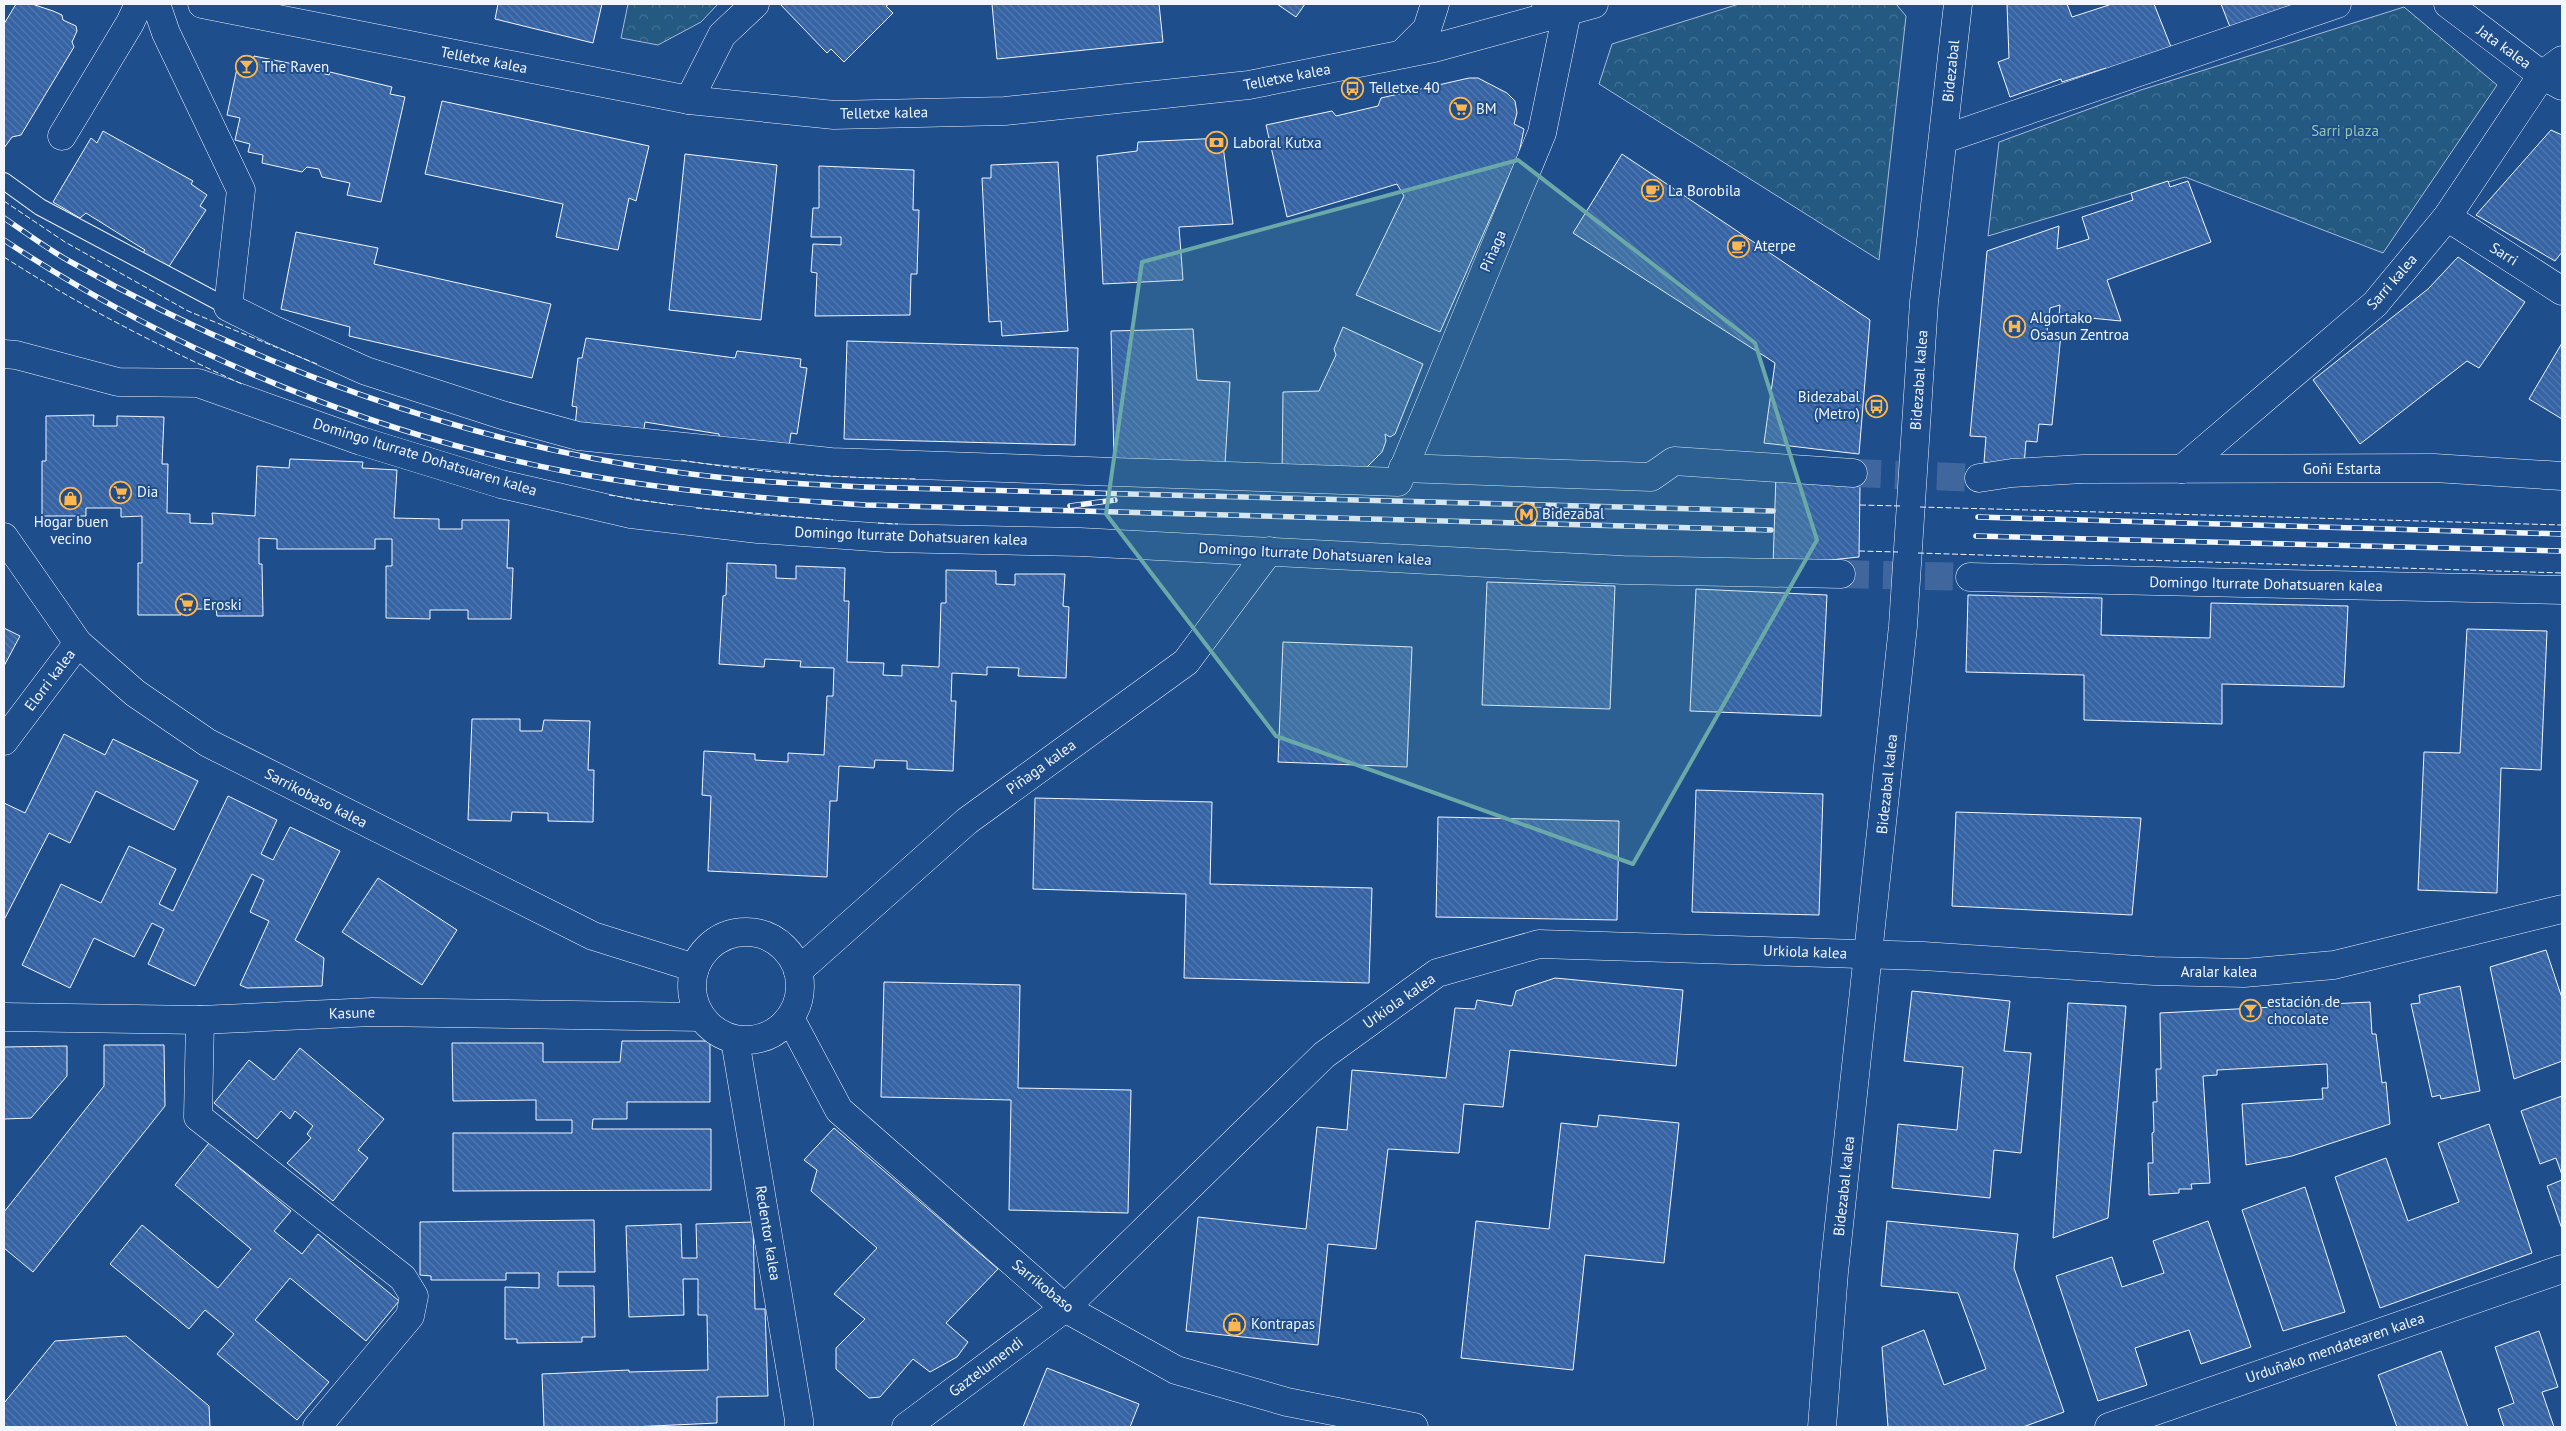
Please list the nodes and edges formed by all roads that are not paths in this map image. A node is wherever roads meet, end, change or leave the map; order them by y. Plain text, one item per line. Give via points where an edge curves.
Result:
1 (139, 4) edge
2 (156, 4) edge
3 (202, 4) edge
4 (755, 4) edge
5 (1435, 4) edge
6 (1594, 4) edge
7 (1958, 4) edge
8 (2337, 4) edge
9 (2448, 4) edge
10 (1556, 8) edge
11 (1402, 54) junction
12 (2556, 74) edge
13 (689, 100) junction
14 (62, 136) dead end
15 (1944, 139) junction
16 (4, 181) edge
17 (2447, 217) junction
18 (2562, 291) edge
19 (228, 307) junction
20 (4, 354) edge
21 (2182, 470) junction
22 (1853, 473) tunnel mouth
23 (1400, 475) junction
24 (2562, 476) edge
25 (1978, 478) tunnel mouth
26 (4, 537) edge
27 (1269, 551) junction
28 (1841, 574) tunnel mouth
29 (1970, 578) tunnel mouth
30 (2562, 590) edge
31 (78, 643) junction
32 (4, 741) edge
33 (2562, 910) edge
34 (1869, 954) junction
35 (695, 968) junction
36 (798, 972) junction
37 (4, 1017) edge
38 (701, 1018) junction
39 (790, 1018) junction
40 (200, 1020) junction
41 (735, 1040) junction
42 (2562, 1268) edge
43 (1065, 1308) junction
44 (317, 1427) edge
45 (798, 1427) edge
46 (906, 1427) edge
47 (1414, 1427) edge
48 (1822, 1427) edge
49 (2108, 1427) edge

1 - 14 street
2 - 19 street via 166,33 241,190
3 - 13 street, Telletxe kalea
4 - 13 street via 722,35
5 - 11 street via 1427,29
6 - 10 street, Telletxe kalea
7 - 15 street, Bidezabal
8 - 15 street
9 - 12 street, Jata kalea
10 - 11 street, Telletxe kalea via 1434,48
10 - 23 street, Piñaga via 1542,133
11 - 13 street, Telletxe kalea via 1249,85 1005,111 834,115
12 - 17 street, Sarri kalea
15 - 34 street, Bidezabal kalea via 1924,302 1903,626
16 - 19 lane via 40,207
17 - 18 street, Sarri
17 - 21 street, Sarri kalea via 2375,304
19 - 23 street via 366,371 578,436 831,462
20 - 27 street, Domingo Iturrate Dohatsuaren kalea via 16,354 118,382 198,383 454,470 631,514 758,529 887,538 1080,542
21 - 24 street, Goñi Estarta via 2434,468
21 - 25 street, Goñi Estarta via 2012,473
22 - 23 street via 1674,461 1651,477
26 - 31 street, Sarrikobaso kalea
27 - 28 street, Domingo Iturrate Dohatsuaren kalea via 1623,570
27 - 36 street, Piñaga kalea via 1186,662 967,821
29 - 30 street, Domingo Iturrate Dohatsuaren kalea
31 - 32 street, Elorri kalea
31 - 35 street, Sarrikobaso kalea via 135,693 208,743 593,936
33 - 34 street, Aralar kalea via 2334,965 2244,973 2154,971
34 - 43 street, Urkiola kalea via 1538,944 1437,974 1324,1055
34 - 48 street, Bidezabal kalea via 1834,1272
35 - 36 street via 704,952 719,939 749,932 776,941 788,952
35 - 38 street via 692,986
36 - 39 street via 798,1001
37 - 40 street, Kasune
38 - 40 street, Kasune via 372,1012
38 - 41 street via 715,1031
39 - 41 street via 773,1034 760,1039
39 - 43 street, Sarrikobaso via 839,1110
40 - 44 street via 198,1117 403,1278 414,1296 410,1316
41 - 45 street, Redentor kalea
42 - 49 street, Urduñako mendatearen kalea
43 - 46 street, Gaztelumendi
43 - 47 street, Sarrikobaso via 1176,1370 1287,1402

